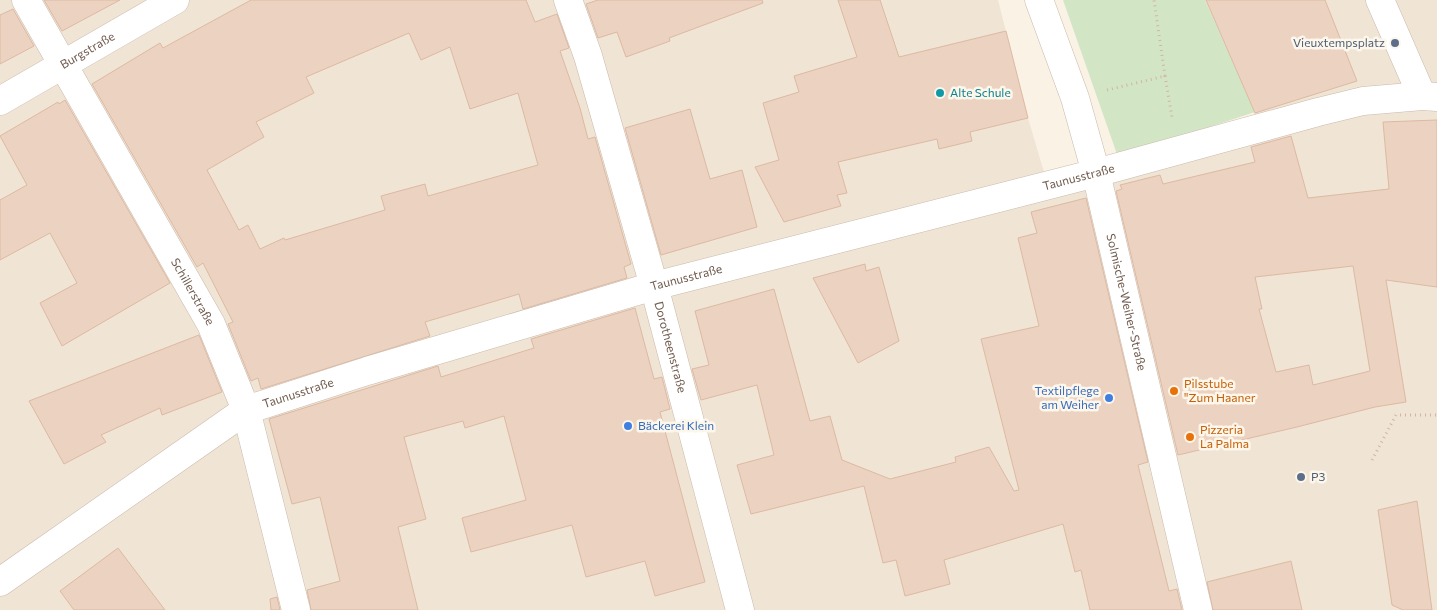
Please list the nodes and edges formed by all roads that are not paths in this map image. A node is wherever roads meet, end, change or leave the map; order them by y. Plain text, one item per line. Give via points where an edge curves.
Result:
1 (26, 0) edge
2 (175, 0) edge
3 (568, 0) edge
4 (1039, 0) edge
5 (1380, 0) edge
6 (62, 64) junction
7 (1430, 96) edge
8 (0, 101) edge
9 (1096, 173) junction
10 (654, 286) junction
11 (246, 410) junction
12 (0, 582) edge
13 (296, 610) edge
14 (740, 610) edge
15 (1198, 610) edge

1 - 6 street, Schillerstraße
2 - 6 street, Burgstraße
3 - 10 street, Dorotheenstraße via 588,56
4 - 9 street, Solmische-Weiher-Straße via 1075,98
5 - 7 street
6 - 8 street, Burgstraße
6 - 11 street, Schillerstraße via 211,324
7 - 9 street, Taunusstraße via 1363,101
9 - 10 street, Taunusstraße
9 - 15 street, Solmische-Weiher-Straße
10 - 11 street, Taunusstraße
10 - 14 street, Dorotheenstraße
11 - 12 street, Taunusstraße
11 - 13 street, Schillerstraße

